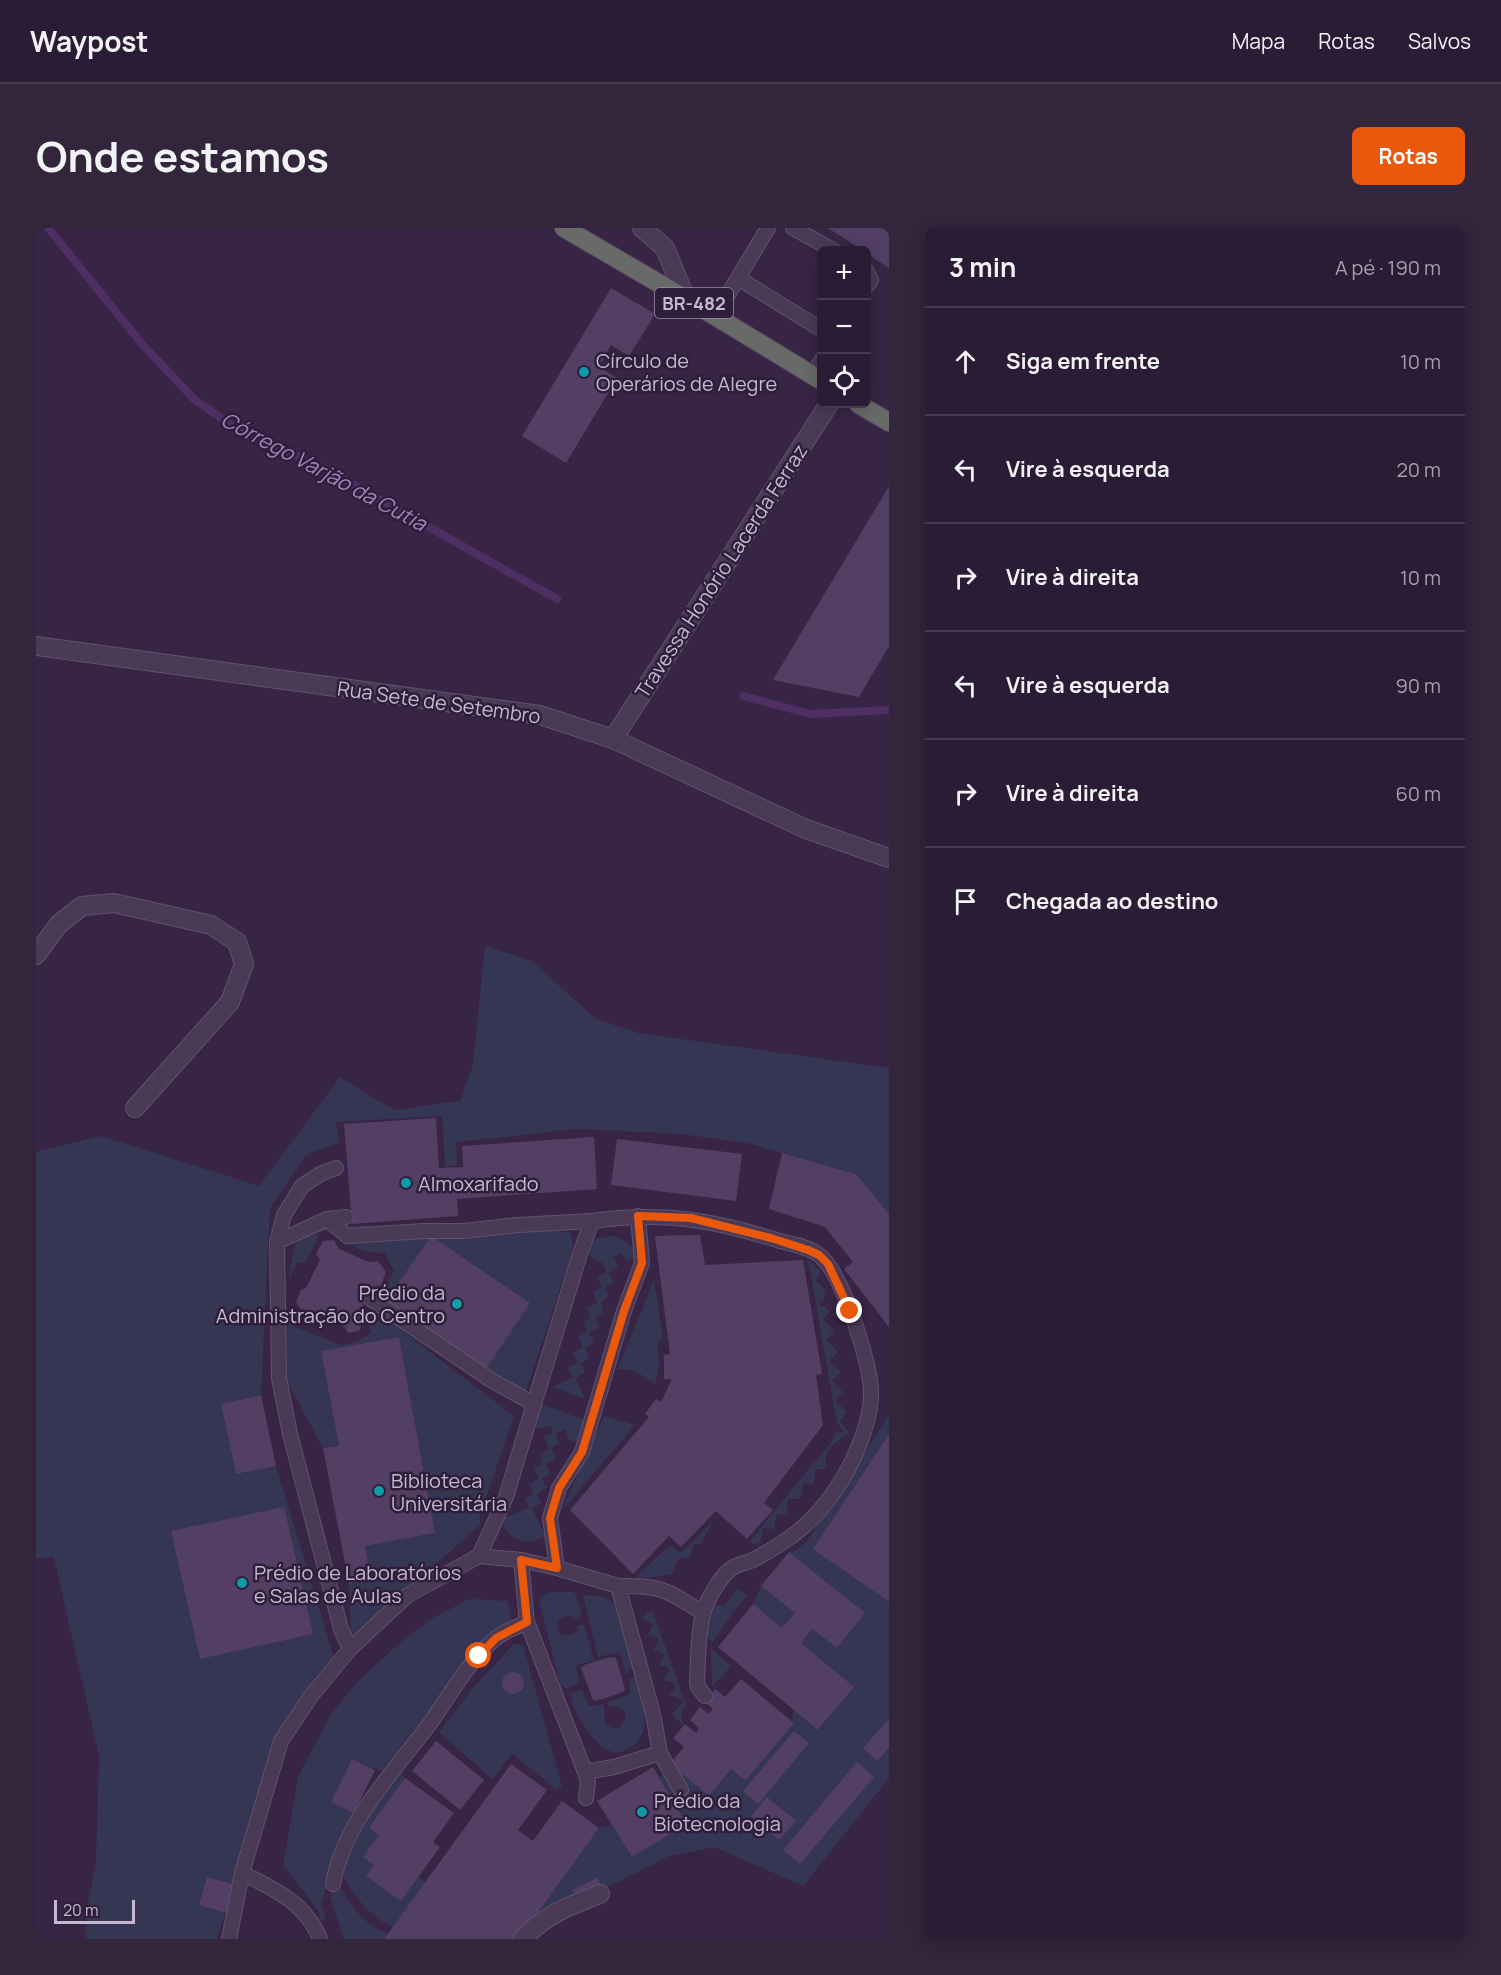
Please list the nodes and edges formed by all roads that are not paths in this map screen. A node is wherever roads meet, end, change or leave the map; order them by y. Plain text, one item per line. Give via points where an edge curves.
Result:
1 (564, 228) edge
2 (642, 228) edge
3 (768, 228) edge
4 (793, 228) edge
5 (826, 246) edge
6 (738, 278) junction
7 (686, 298) junction
8 (715, 316) junction
9 (817, 327) edge
10 (817, 371) edge
11 (826, 408) edge
12 (865, 408) edge
13 (887, 420) edge
14 (36, 646) edge
15 (613, 739) junction
16 (889, 858) edge
17 (36, 955) edge
18 (135, 1108) dead end
19 (336, 1168) dead end
20 (638, 1216) junction
21 (346, 1218) dead end
22 (327, 1219) junction
23 (592, 1221) junction
24 (277, 1242) junction
25 (370, 1299) dead end
26 (534, 1404) junction
27 (479, 1556) junction
28 (521, 1560) junction
29 (557, 1568) junction
30 (618, 1586) junction
31 (703, 1613) junction
32 (527, 1622) junction
33 (350, 1648) junction
34 (705, 1696) dead end
35 (660, 1753) junction
36 (585, 1772) junction
37 (681, 1790) dead end
38 (586, 1798) dead end
39 (242, 1873) junction
40 (333, 1884) dead end
41 (600, 1894) dead end
42 (229, 1939) edge
43 (320, 1939) edge
44 (522, 1939) edge

1 - 7 highway, BR-482
2 - 7 street via 665,248
3 - 6 lane
4 - 5 lane
6 - 8 lane
6 - 9 lane
7 - 8 highway, BR-482
8 - 10 highway, BR-482
11 - 15 street, Travessa Honório Lacerda Ferraz
12 - 13 highway
14 - 15 street, Rua Sete de Setembro via 540,716
15 - 16 street, Rua Sete de Setembro via 806,829
17 - 18 street via 59,924 82,906 114,903 211,925 237,942 244,964 230,1002
19 - 24 lane via 302,1186 284,1215
20 - 23 lane
20 - 29 lane via 642,1263 582,1452 559,1488 550,1518
20 - 31 lane via 691,1218 771,1238 819,1255 828,1264 850,1311 864,1349 871,1390 867,1422 855,1455 828,1500 811,1521 768,1553 731,1568 718,1582
21 - 22 lane
22 - 23 lane via 347,1236
22 - 24 lane
23 - 26 lane
24 - 33 lane via 279,1378 341,1629
25 - 26 lane
26 - 27 lane via 506,1497
27 - 28 lane
27 - 33 lane via 408,1595
28 - 29 lane
28 - 32 lane
29 - 30 lane
30 - 31 lane via 664,1588
30 - 35 lane
31 - 34 lane via 697,1682
32 - 36 lane
32 - 40 lane via 496,1638 479,1656 377,1791 342,1848
33 - 39 lane via 281,1741
35 - 36 lane
35 - 37 lane
36 - 38 lane
39 - 42 lane
39 - 43 lane via 299,1907
41 - 44 street via 555,1912

